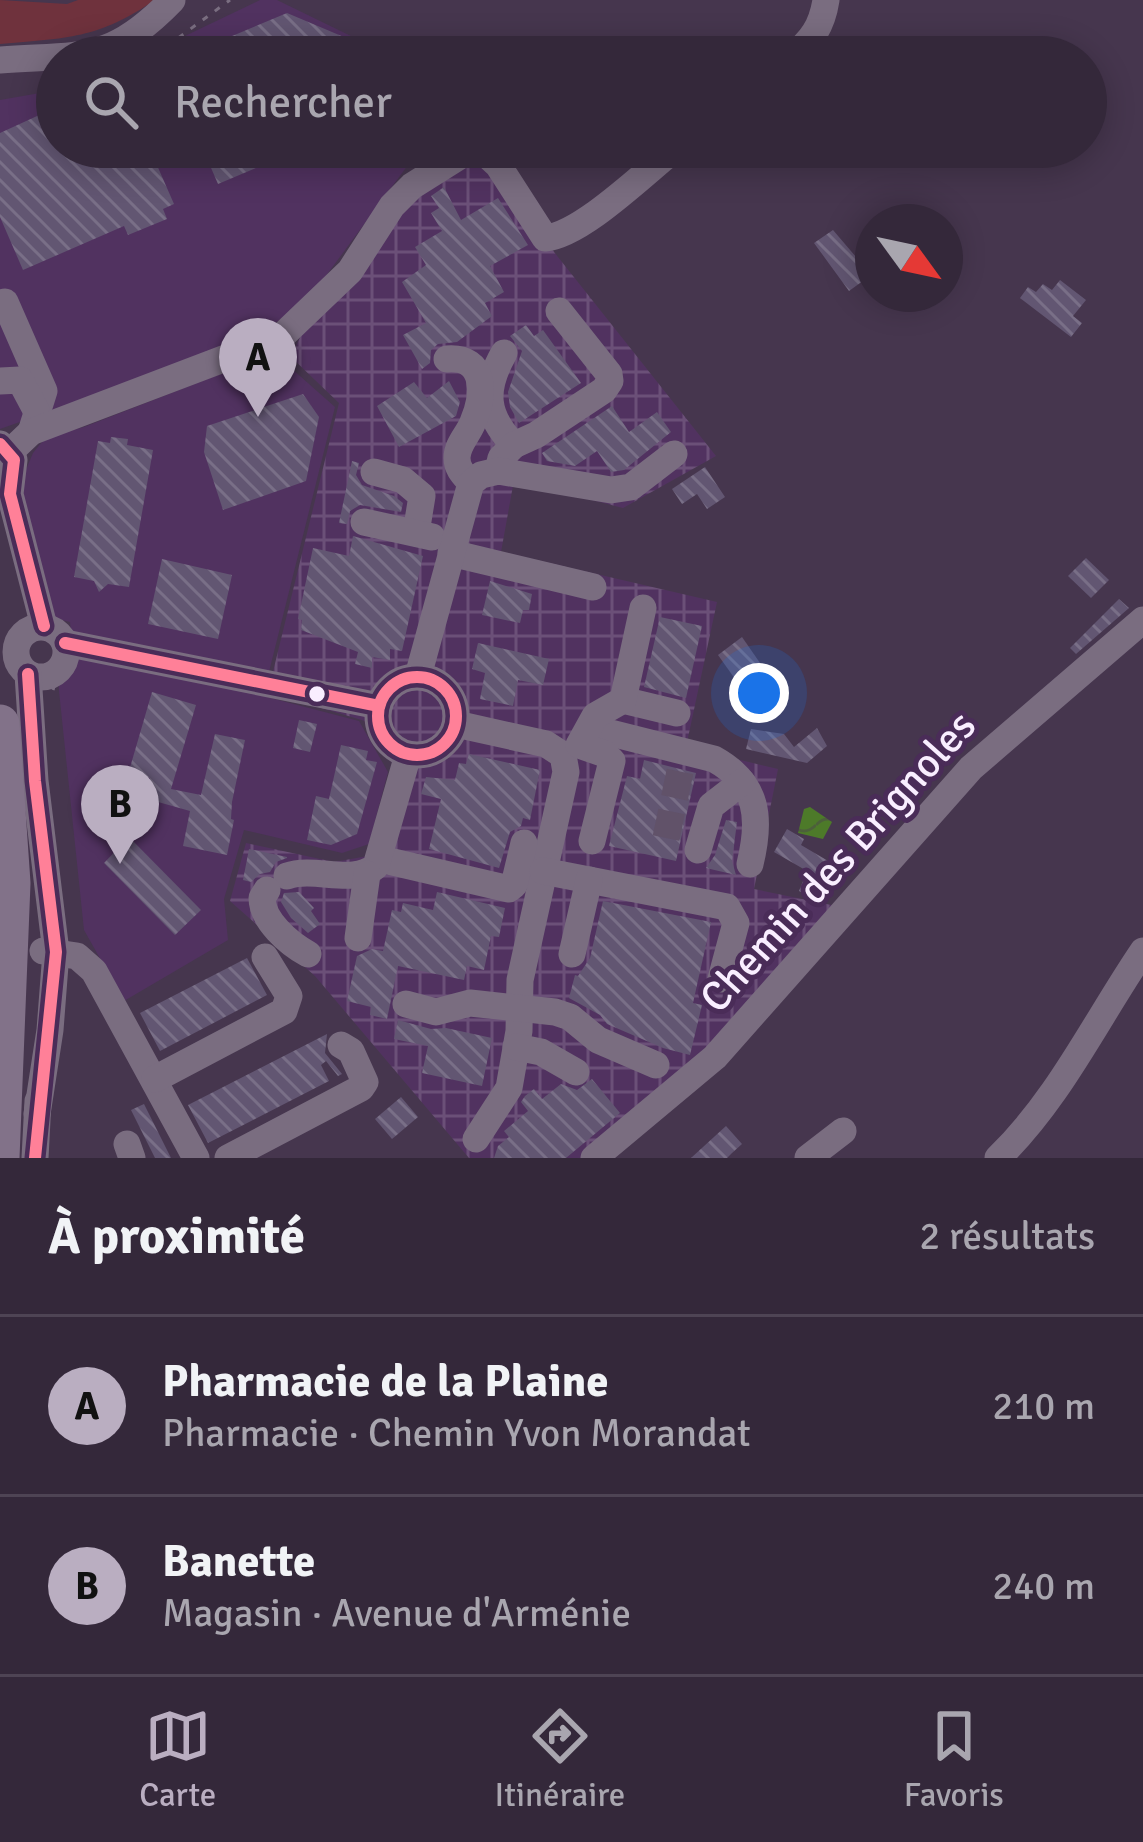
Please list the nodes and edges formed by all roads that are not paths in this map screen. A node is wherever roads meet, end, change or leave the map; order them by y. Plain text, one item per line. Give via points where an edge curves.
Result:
1 (172, 0) edge
2 (826, 0) edge
3 (134, 36) edge
4 (813, 36) edge
5 (36, 58) edge
6 (0, 60) edge
7 (441, 168) edge
8 (500, 168) edge
9 (650, 168) edge
10 (3, 303) edge
11 (559, 311) dead end
12 (504, 353) dead end
13 (447, 359) dead end
14 (6, 363) edge
15 (514, 445) junction
16 (15, 450) edge
17 (674, 454) dead end
18 (374, 472) dead end
19 (494, 476) junction
20 (364, 521) dead end
21 (0, 531) edge
22 (416, 533) junction
23 (453, 547) junction
24 (593, 587) dead end
25 (643, 608) dead end
26 (1143, 620) edge
27 (50, 657) junction
28 (418, 676) junction
29 (589, 690) dead end
30 (623, 700) junction
31 (379, 706) junction
32 (677, 713) dead end
33 (0, 724) edge
34 (456, 724) junction
35 (584, 738) junction
36 (719, 748) dead end
37 (407, 754) junction
38 (742, 782) junction
39 (592, 841) dead end
40 (524, 843) dead end
41 (698, 850) dead end
42 (750, 865) dead end
43 (374, 867) junction
44 (543, 871) junction
45 (590, 880) junction
46 (358, 938) dead end
47 (50, 951) junction
48 (1143, 951) edge
49 (308, 953) dead end
50 (572, 954) dead end
51 (265, 957) dead end
52 (721, 979) dead end
53 (406, 1004) dead end
54 (518, 1029) junction
55 (341, 1045) dead end
56 (656, 1065) dead end
57 (576, 1072) dead end
58 (154, 1079) junction
59 (843, 1130) dead end
60 (476, 1138) dead end
61 (0, 1158) edge
62 (35, 1158) edge
63 (196, 1158) edge
64 (228, 1158) edge
65 (594, 1158) edge
66 (808, 1158) edge
67 (998, 1158) edge

1 - 3 street
2 - 4 street
5 - 6 street
7 - 16 street via 392,206 350,271 281,337
8 - 9 street via 545,238 582,222
10 - 16 street via 44,391
11 - 15 street via 610,381
12 - 15 street via 488,406
13 - 19 street via 473,364 482,381 474,422 458,448 459,469
14 - 16 street
15 - 19 street
16 - 27 street via 10,494
17 - 19 street via 631,487 611,490
18 - 22 street via 422,496
19 - 23 street
20 - 22 street
21 - 27 street
22 - 23 street
23 - 24 street
23 - 28 street
25 - 30 street
26 - 65 street, Chemin des Brignoles via 971,768 715,1058
27 - 31 street
27 - 47 street via 34,766
28 - 31 street via 393,684
28 - 34 street via 448,691
29 - 35 street
30 - 32 street
30 - 35 street
31 - 37 street via 380,730
33 - 61 highway via 11,883
34 - 35 street via 546,744
34 - 37 street via 433,752
35 - 36 street via 624,727
35 - 38 street via 714,759
35 - 39 street via 612,761
35 - 44 street via 566,772
37 - 43 street
38 - 41 street via 711,806
38 - 42 street via 758,824
40 - 43 street via 509,889
43 - 46 street
43 - 49 street via 304,870 262,898 263,911
44 - 45 street
44 - 54 street
45 - 50 street
45 - 52 street via 727,907 736,922
47 - 58 street via 85,960 94,971
47 - 62 street
48 - 67 street via 1089,1040
51 - 58 street via 289,996 284,1011
53 - 54 street via 436,1012 470,1003
54 - 56 street via 570,1017 598,1040
54 - 57 street
54 - 60 street via 503,1102
55 - 64 street via 351,1051 361,1088
58 - 63 street
59 - 66 street

